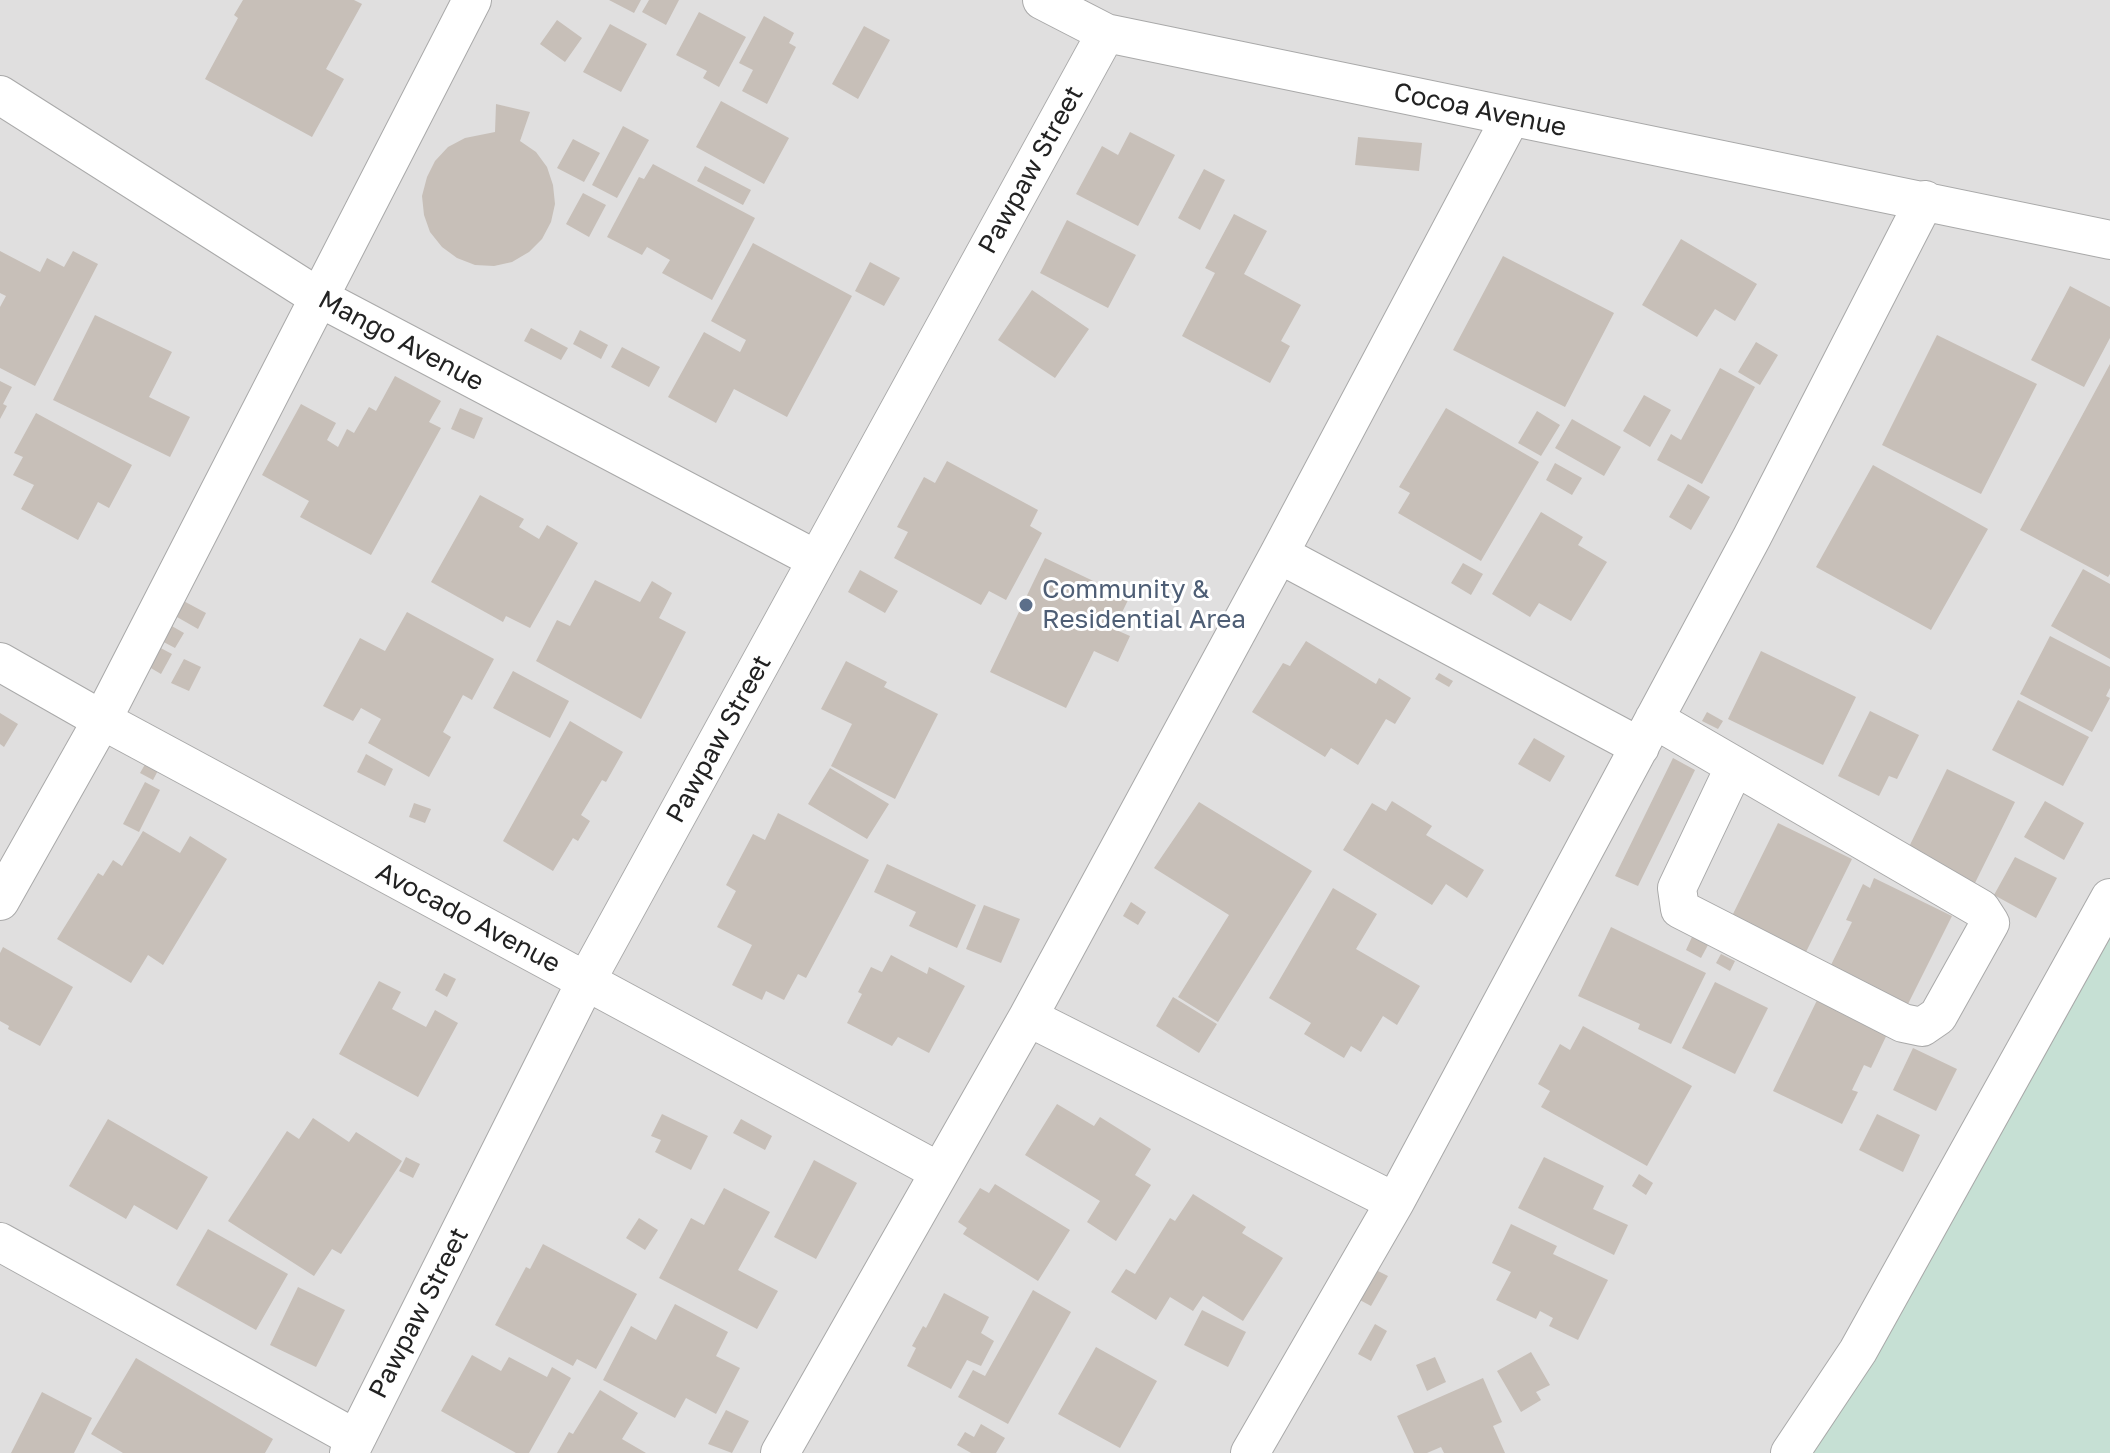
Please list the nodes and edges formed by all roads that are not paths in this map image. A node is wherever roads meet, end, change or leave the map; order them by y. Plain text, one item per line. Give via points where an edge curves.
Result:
1 (472, 0) edge
2 (1042, 0) edge
3 (1106, 33) junction
4 (0, 95) edge
5 (1511, 117) junction
6 (1925, 200) junction
7 (2110, 240) edge
8 (318, 297) junction
9 (1279, 554) junction
10 (817, 560) junction
11 (0, 662) edge
12 (102, 720) junction
13 (1647, 733) junction
14 (1735, 766) junction
15 (2110, 898) edge
16 (0, 901) edge
17 (586, 981) junction
18 (1028, 1017) junction
19 (938, 1171) junction
20 (1395, 1202) junction
21 (0, 1242) edge
22 (352, 1446) edge
23 (780, 1453) edge
24 (1250, 1453) edge
25 (1790, 1453) edge

1 - 8 street
2 - 3 street, Cocoa Avenue
3 - 5 street, Cocoa Avenue
3 - 10 street, Pawpaw Street
4 - 8 street, Mango Avenue
5 - 6 street, Cocoa Avenue
5 - 9 street
6 - 7 street, Cocoa Avenue
6 - 13 street
8 - 10 street, Mango Avenue
8 - 12 street
9 - 13 street
9 - 18 street
10 - 17 street, Pawpaw Street
11 - 12 street, Avocado Avenue
12 - 16 street
12 - 17 street, Avocado Avenue
13 - 14 street
13 - 20 street
14 - 14 street via 1981,909 1990,923 1938,1016 1922,1027 1903,1023 1680,909 1677,888
15 - 25 street via 1858,1351
17 - 19 street, Avocado Avenue
17 - 22 street, Pawpaw Street
18 - 19 street
18 - 20 street
19 - 23 street
20 - 24 street
21 - 22 street

